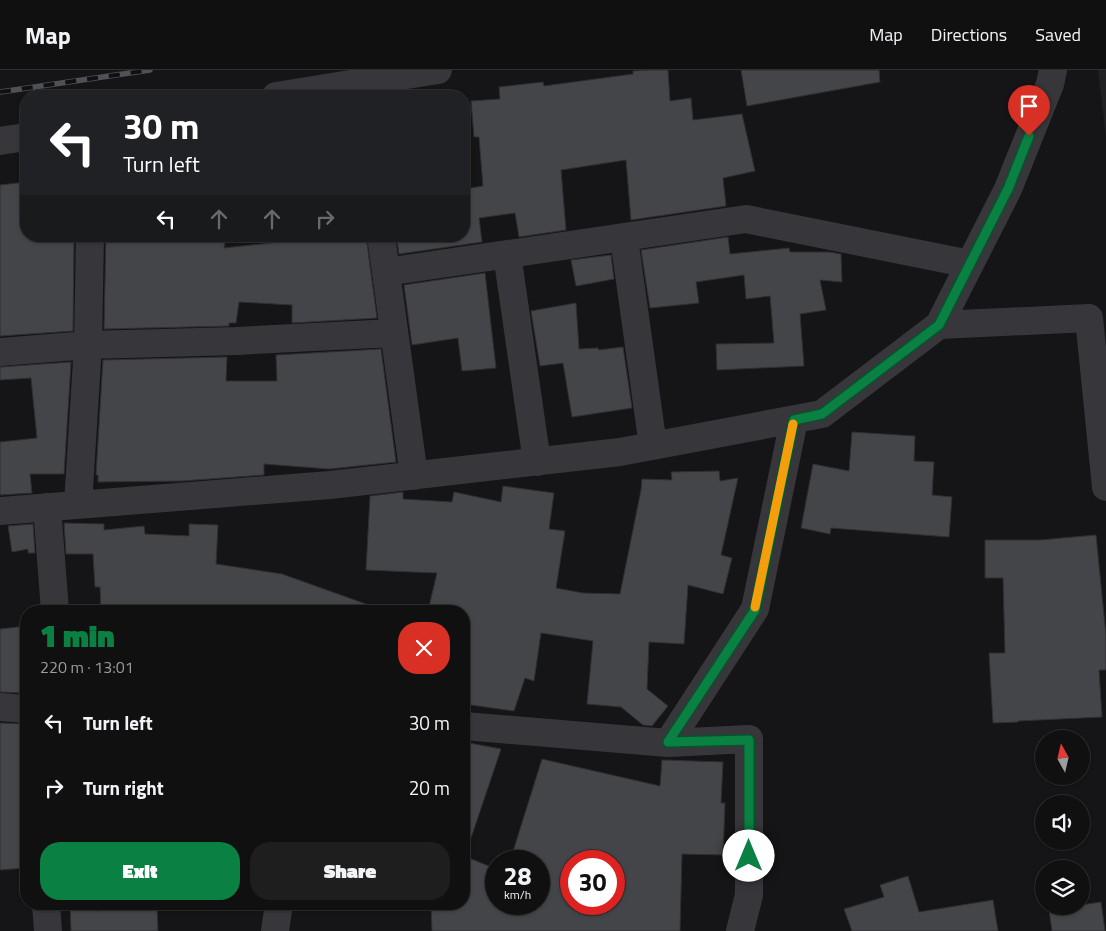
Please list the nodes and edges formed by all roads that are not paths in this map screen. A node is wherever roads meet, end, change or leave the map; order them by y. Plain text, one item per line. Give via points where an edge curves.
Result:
1 (438, 70) edge
2 (1053, 70) edge
3 (313, 90) edge
4 (20, 137) edge
5 (0, 141) edge
6 (624, 238) junction
7 (90, 242) edge
8 (382, 242) edge
9 (507, 254) junction
10 (970, 264) junction
11 (386, 272) junction
12 (1098, 317) edge
13 (939, 325) junction
14 (394, 333) junction
15 (88, 345) junction
16 (0, 352) edge
17 (794, 420) junction
18 (653, 446) junction
19 (537, 462) junction
20 (414, 476) junction
21 (1106, 487) edge
22 (78, 504) junction
23 (47, 507) junction
24 (0, 511) edge
25 (55, 605) edge
26 (0, 707) edge
27 (20, 709) edge
28 (470, 726) edge
29 (668, 742) junction
30 (46, 910) edge
31 (278, 910) edge
32 (48, 931) edge
33 (274, 931) edge
34 (740, 931) edge

1 - 3 street
2 - 10 street via 1008,189
4 - 5 street
6 - 9 street
6 - 10 street via 746,219
6 - 18 street
7 - 15 street
8 - 11 street
9 - 11 street
9 - 19 street
10 - 13 street
11 - 14 street
12 - 13 street
12 - 21 street
13 - 17 street via 822,414
14 - 15 street
14 - 20 street
15 - 16 street
15 - 22 street
17 - 18 street
17 - 29 street via 755,610
18 - 19 street
19 - 20 street
20 - 22 street
22 - 23 street
23 - 24 street
23 - 25 street
26 - 27 street
28 - 29 street
29 - 34 street via 749,740 749,894
30 - 32 street
31 - 33 street

